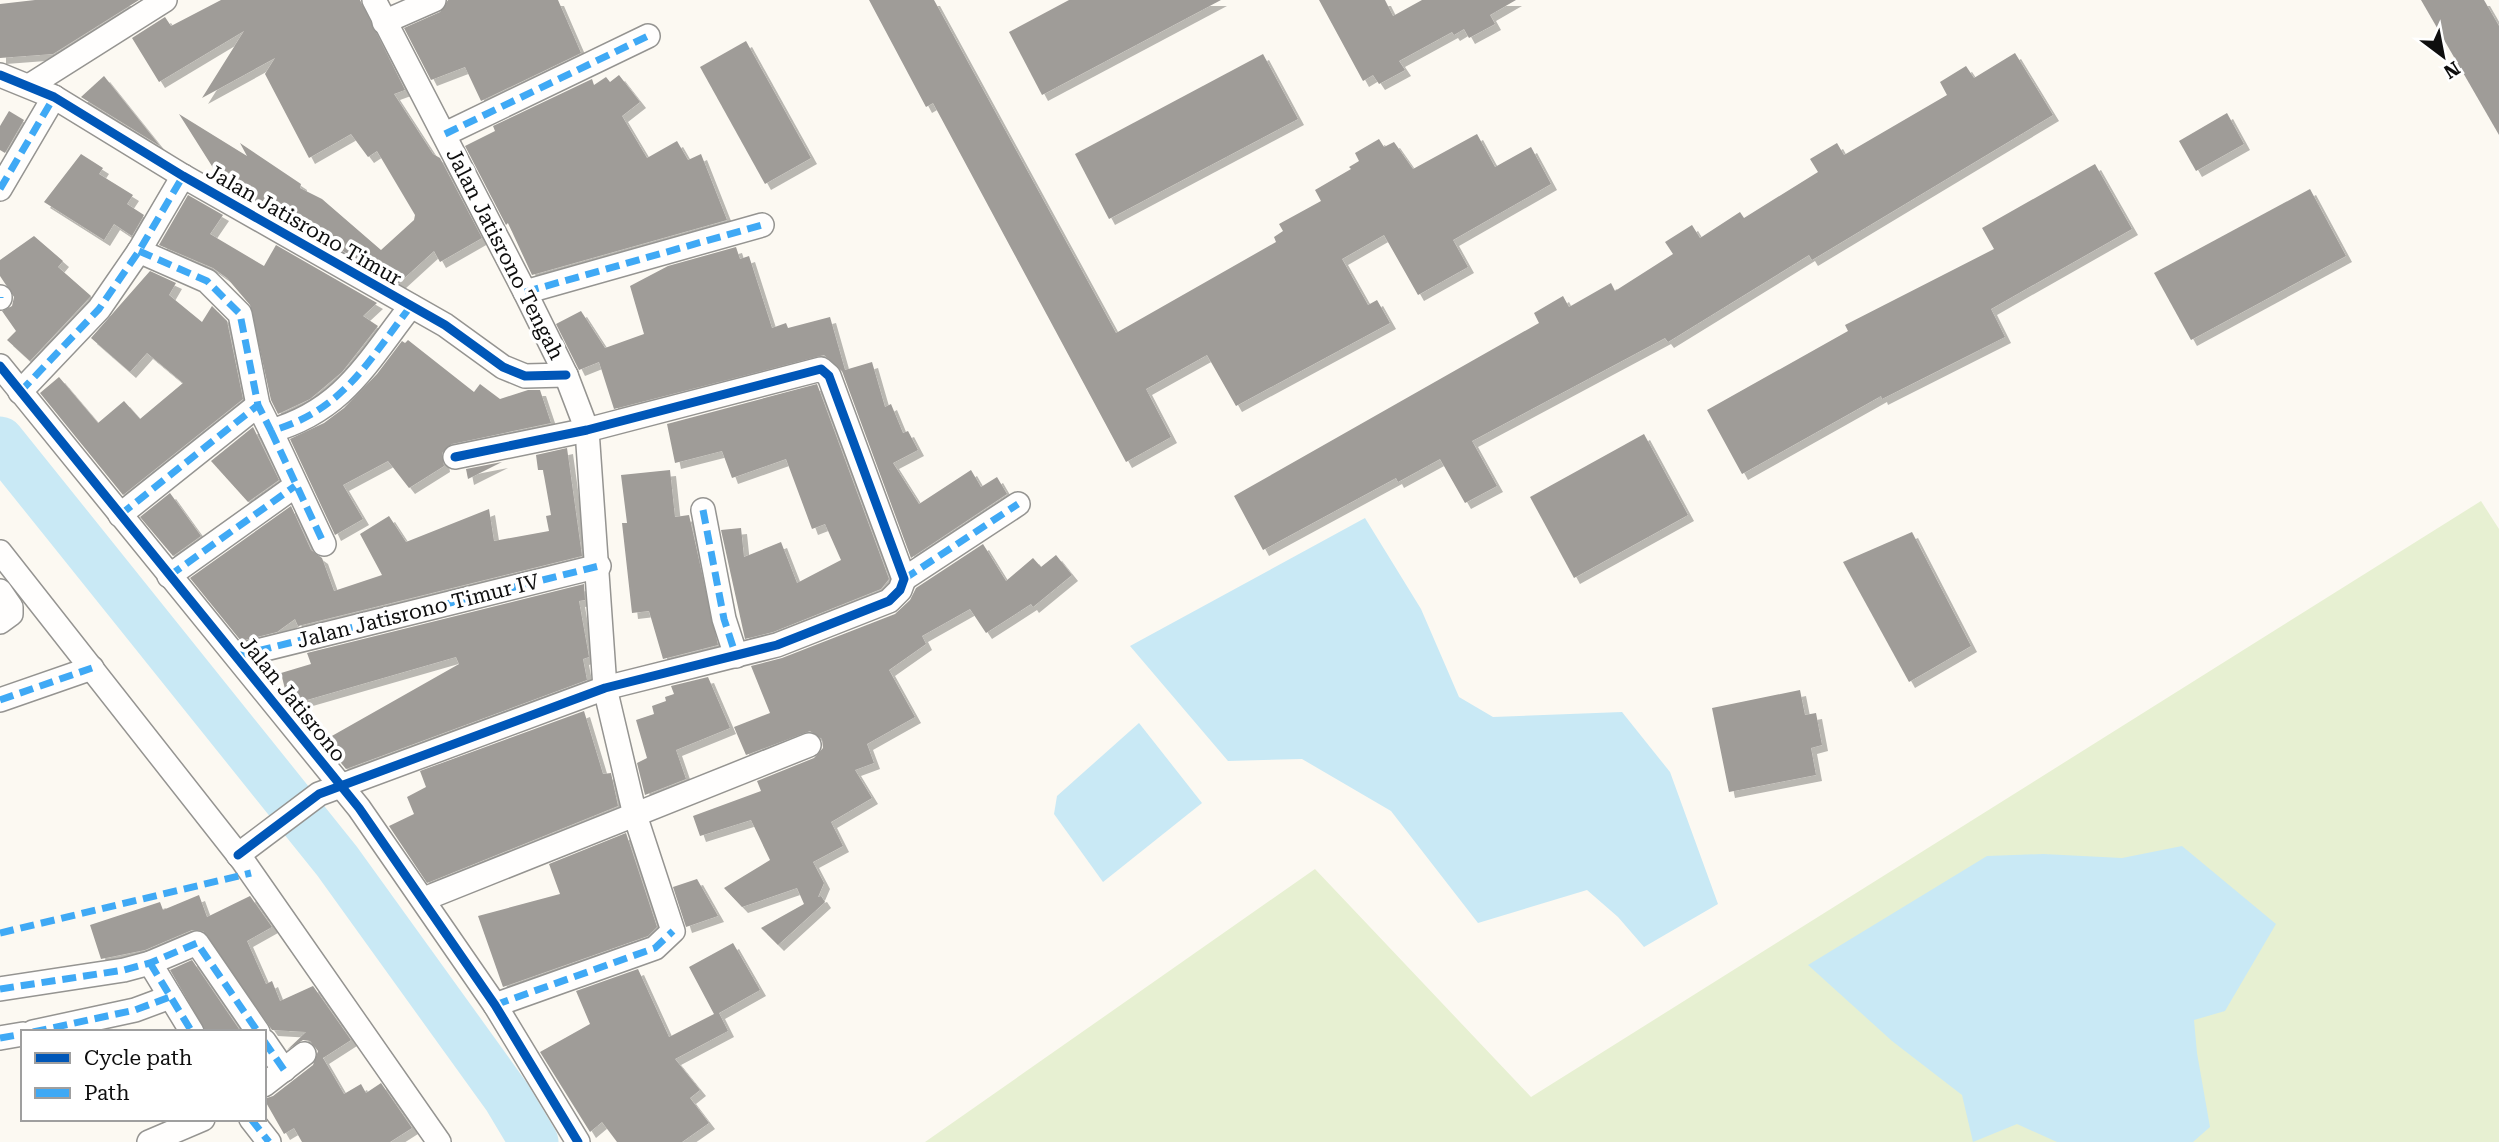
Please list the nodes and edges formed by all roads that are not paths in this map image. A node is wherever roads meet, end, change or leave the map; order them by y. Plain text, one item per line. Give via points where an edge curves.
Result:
1 (166, 0) edge
2 (374, 0) edge
3 (434, 0) edge
4 (384, 22) junction
5 (648, 36) dead end
6 (0, 75) edge
7 (29, 86) junction
8 (54, 97) junction
9 (445, 134) junction
10 (183, 176) junction
11 (0, 189) edge
12 (762, 225) dead end
13 (139, 251) junction
14 (525, 292) junction
15 (411, 306) junction
16 (0, 366) edge
17 (566, 375) junction
18 (20, 391) junction
19 (258, 405) junction
20 (587, 430) junction
21 (271, 431) junction
22 (455, 457) dead end
23 (295, 486) junction
24 (1018, 504) dead end
25 (703, 510) dead end
26 (120, 515) junction
27 (324, 544) dead end
28 (0, 552) edge
29 (599, 566) junction
30 (169, 576) junction
31 (902, 585) junction
32 (0, 591) edge
33 (0, 622) edge
34 (237, 656) junction
35 (737, 656) junction
36 (92, 667) junction
37 (605, 688) junction
38 (0, 700) edge
39 (809, 745) dead end
40 (341, 787) junction
41 (635, 815) junction
42 (238, 855) junction
43 (424, 899) junction
44 (150, 963) junction
45 (0, 989) edge
46 (170, 997) junction
47 (495, 1005) junction
48 (42, 1030) edge
49 (191, 1030) edge
50 (257, 1030) edge
51 (21, 1034) edge
52 (0, 1038) edge
53 (266, 1044) edge
54 (304, 1054) dead end
55 (284, 1070) junction
56 (266, 1084) edge
57 (198, 1121) edge
58 (253, 1121) edge
59 (149, 1142) edge
60 (269, 1142) edge
61 (439, 1142) edge
62 (579, 1142) edge

1 - 7 street
2 - 4 street, Jalan Jatisrono Tengah
3 - 4 street
4 - 9 street, Jalan Jatisrono Tengah
5 - 9 street
6 - 7 street
7 - 8 street, Jalan Jatisrono Timur
8 - 10 street, Jalan Jatisrono Timur
8 - 11 street
9 - 14 street, Jalan Jatisrono Tengah
10 - 13 street
10 - 15 street, Jalan Jatisrono Timur
12 - 14 street
13 - 18 street via 99,309
13 - 19 street via 207,281 240,314
14 - 17 street, Jalan Jatisrono Tengah
15 - 17 street, Jalan Jatisrono Timur via 503,367 525,376
15 - 21 street via 346,390 306,419
16 - 18 street, Jalan Jatisrono
17 - 20 street, Jalan Jatisrono Tengah
18 - 26 street, Jalan Jatisrono
19 - 21 street
19 - 26 street
20 - 22 street
20 - 29 street, Jalan Jatisrono Tengah
20 - 31 street via 821,369 829,376
21 - 23 street
23 - 27 street
23 - 30 street
24 - 31 street
25 - 35 street via 724,619
26 - 30 street, Jalan Jatisrono
28 - 36 street
29 - 34 street, Jalan Jatisrono Timur IV
29 - 37 street, Jalan Jatisrono Tengah
30 - 34 street, Jalan Jatisrono
31 - 35 street via 889,601
32 - 33 street via 11,607
34 - 40 street, Jalan Jatisrono
35 - 37 street
36 - 38 street
36 - 42 street
37 - 40 street
37 - 41 street, Jalan Jatisrono Tengah
39 - 41 street
40 - 42 street via 318,794
40 - 43 street, Jalan Jatisrono
41 - 43 street
41 - 47 street, Jalan Jatisrono Tengah via 673,931 655,948
42 - 61 street
43 - 47 street, Jalan Jatisrono
44 - 45 street
44 - 46 street
44 - 50 street via 197,943
46 - 48 street via 135,1010
46 - 49 street
47 - 62 street, Jalan Jatisrono
51 - 52 street
53 - 55 street
54 - 55 street
55 - 56 street
57 - 59 street
58 - 60 street

